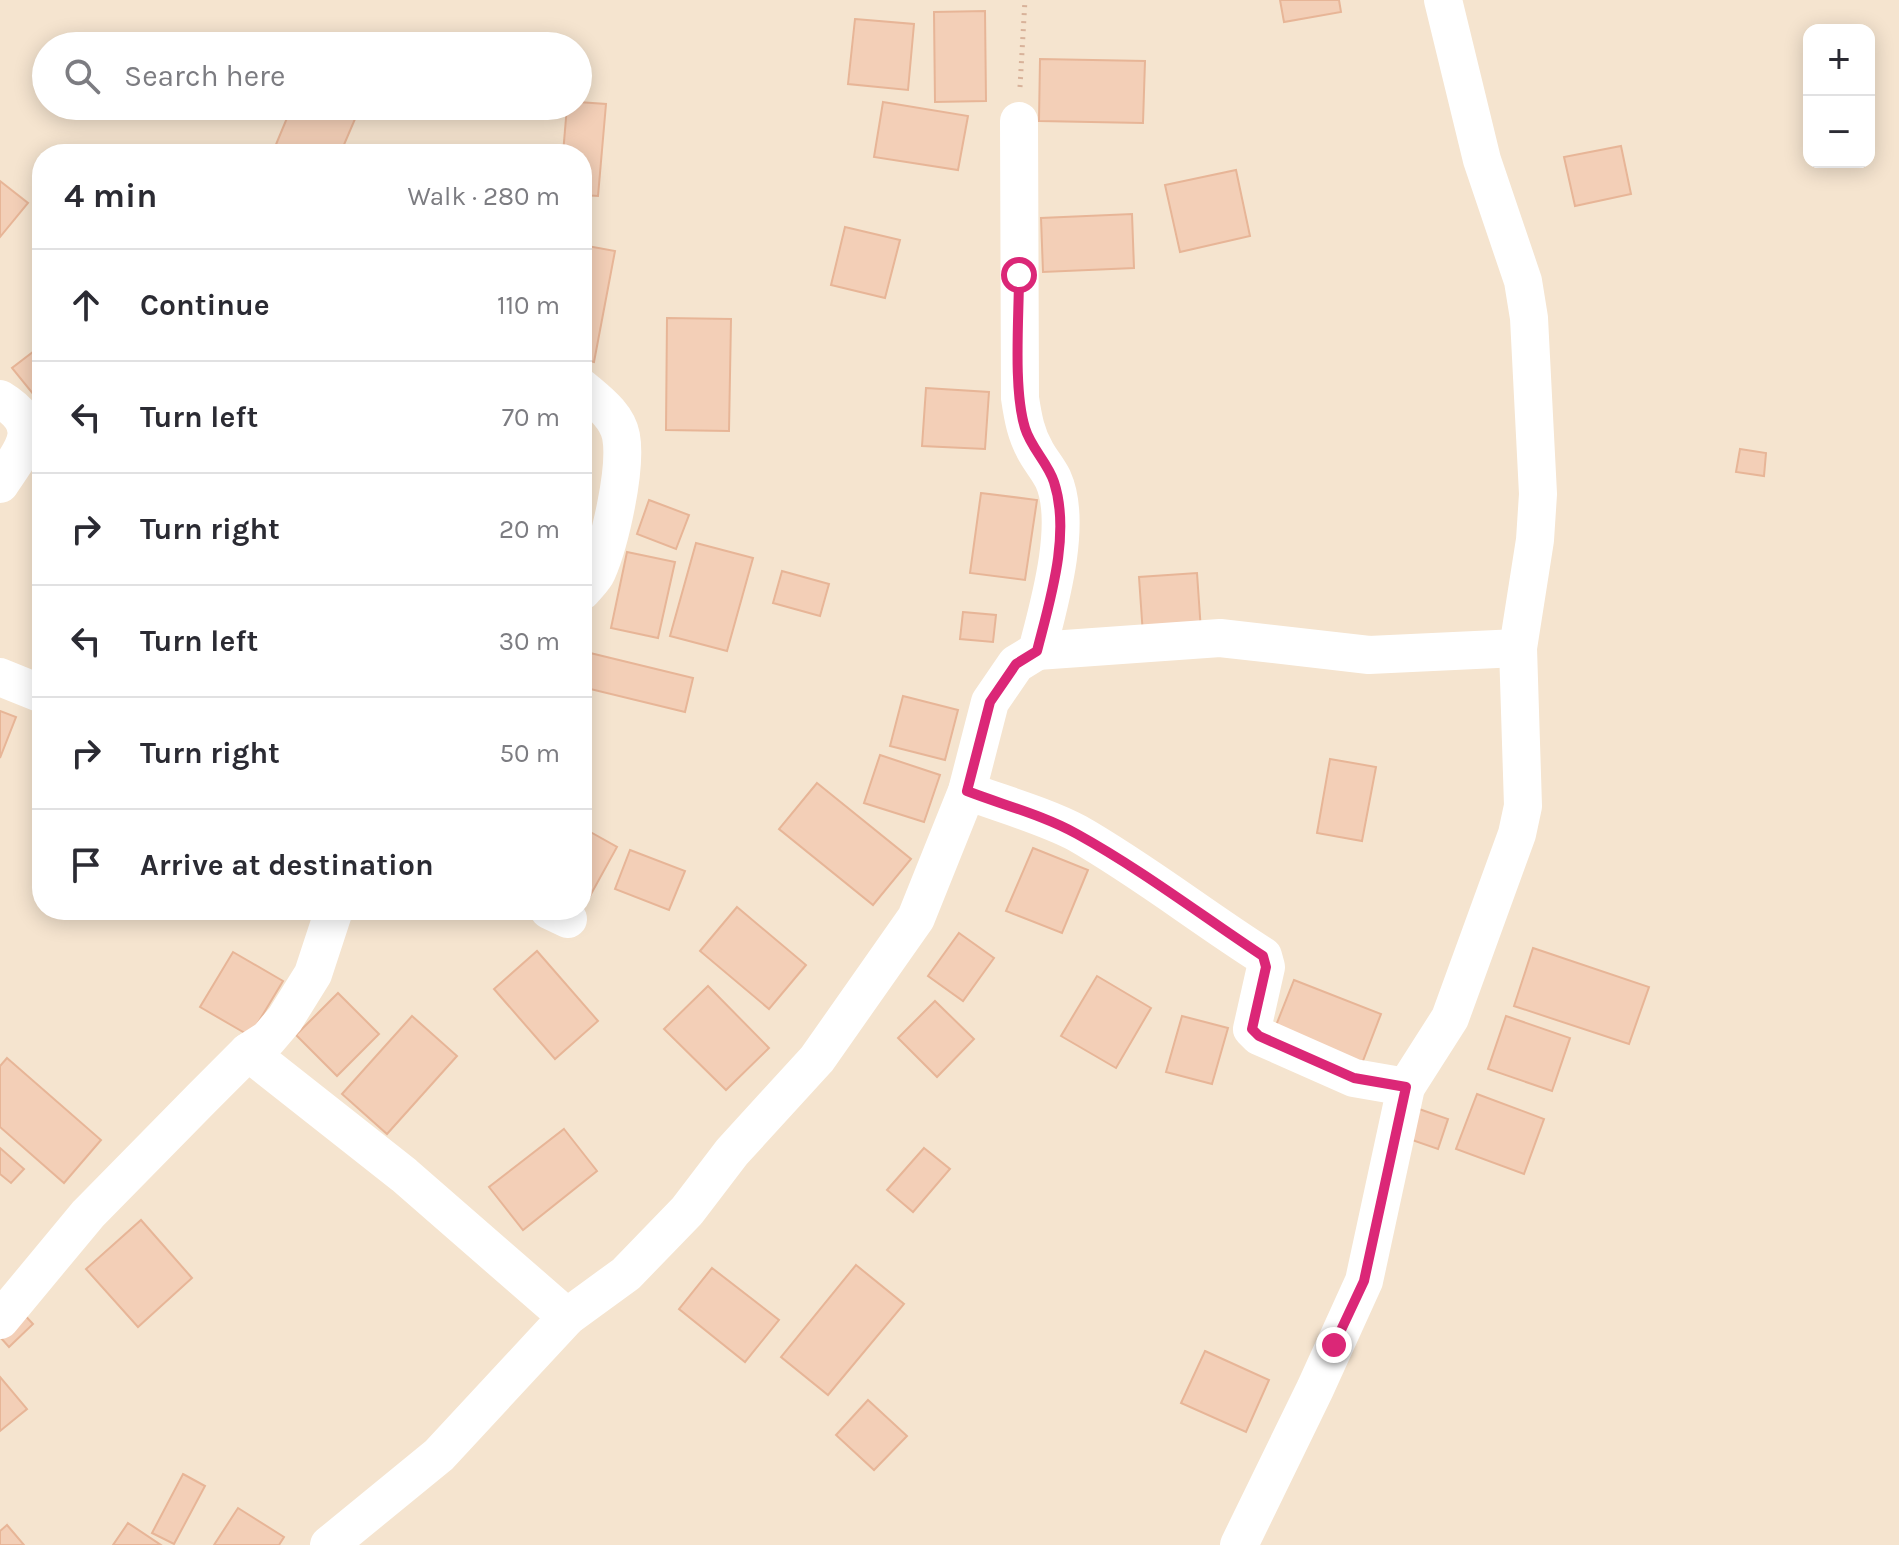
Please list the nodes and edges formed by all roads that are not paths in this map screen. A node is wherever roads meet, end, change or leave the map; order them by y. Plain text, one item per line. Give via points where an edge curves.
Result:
1 (1443, 0) edge
2 (1019, 121) road end
3 (592, 397) edge
4 (0, 399) edge
5 (0, 484) edge
6 (592, 580) edge
7 (1518, 648) junction
8 (1037, 651) junction
9 (0, 677) edge
10 (32, 690) edge
11 (967, 791) junction
12 (312, 920) edge
13 (330, 920) edge
14 (319, 951) junction
15 (248, 1052) junction
16 (1406, 1087) junction
17 (567, 1317) junction
18 (0, 1320) edge
19 (329, 1545) edge
20 (1239, 1545) edge

1 - 7 street via 1482,160 1523,281 1529,318 1538,494
2 - 8 street via 1020,398 1025,429 1053,480 1062,520
3 - 6 street via 610,413 621,435 620,477 606,544
4 - 5 street via 20,411 28,427 23,450
7 - 8 street via 1369,655 1220,638
7 - 16 street via 1523,806 1517,834 1450,1018
8 - 11 street via 1016,664 990,702
9 - 10 street
11 - 16 street via 1074,832 1263,956 1266,967 1252,1029 1259,1036 1354,1078
11 - 17 street via 916,918 817,1059 677,1222 626,1274
12 - 14 street
13 - 14 street
14 - 15 street via 313,974 285,1019
15 - 17 street via 404,1175
15 - 18 street via 88,1214
16 - 20 street via 1364,1281
17 - 19 street via 439,1455

